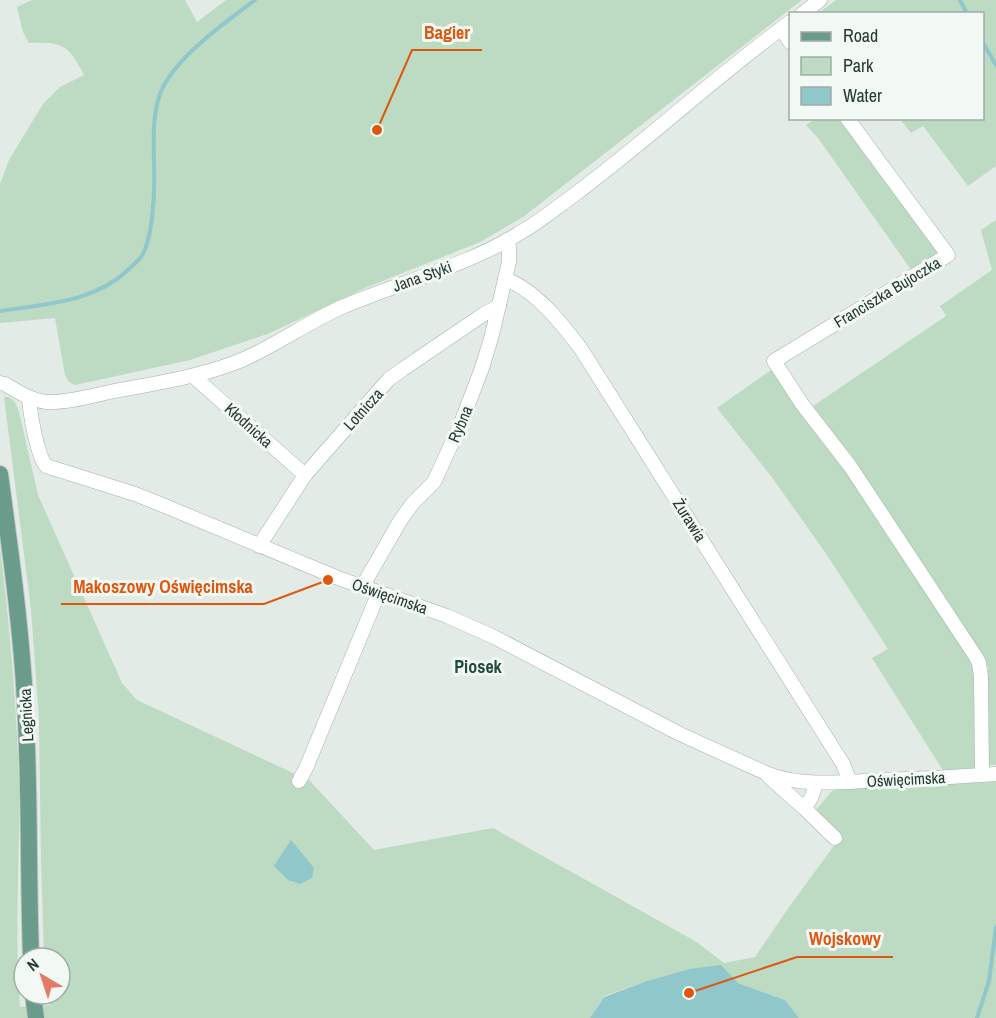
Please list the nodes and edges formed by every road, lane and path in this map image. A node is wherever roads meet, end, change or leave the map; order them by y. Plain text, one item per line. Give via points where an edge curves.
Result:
1 (820, 0) edge
2 (805, 12) edge
3 (786, 25) edge
4 (848, 120) edge
5 (507, 240) junction
6 (505, 279) junction
7 (499, 306) junction
8 (193, 376) junction
9 (0, 383) edge
10 (29, 398) junction
11 (0, 474) edge
12 (305, 475) junction
13 (259, 546) junction
14 (362, 587) junction
15 (379, 592) junction
16 (754, 768) junction
17 (989, 775) edge
18 (299, 782) dead end
19 (850, 782) junction
20 (815, 783) junction
21 (804, 808) junction
22 (835, 838) dead end
23 (31, 946) edge

1 - 2 street
3 - 5 street, Jana Styki via 607,170
4 - 17 street, Franciszka Bujoczka via 948,255 774,361 850,466 976,657
5 - 6 street, Rybna via 510,254
5 - 8 street, Jana Styki via 342,307 252,355
6 - 7 street, Rybna
6 - 19 street, Żurawia via 519,285 550,312 590,362 843,764
7 - 12 street, Lotnicza via 395,374
7 - 14 street, Rybna via 482,368 437,476 400,521
8 - 10 street, Jana Styki via 60,401
8 - 12 street, Kłodnicka
9 - 10 street, Jana Styki
10 - 13 street, Oświęcimska via 40,457 46,466 165,506
11 - 23 main road, Legnicka via 25,699
12 - 13 street, Lotnicza
13 - 14 street, Oświęcimska
14 - 15 street, Oświęcimska
15 - 16 street, Oświęcimska via 486,633
15 - 18 street
16 - 20 street, Oświęcimska via 778,778
16 - 21 street, Oświęcimska
17 - 19 street, Oświęcimska
19 - 20 street, Oświęcimska
20 - 21 street via 811,800
21 - 22 street, Oświęcimska

